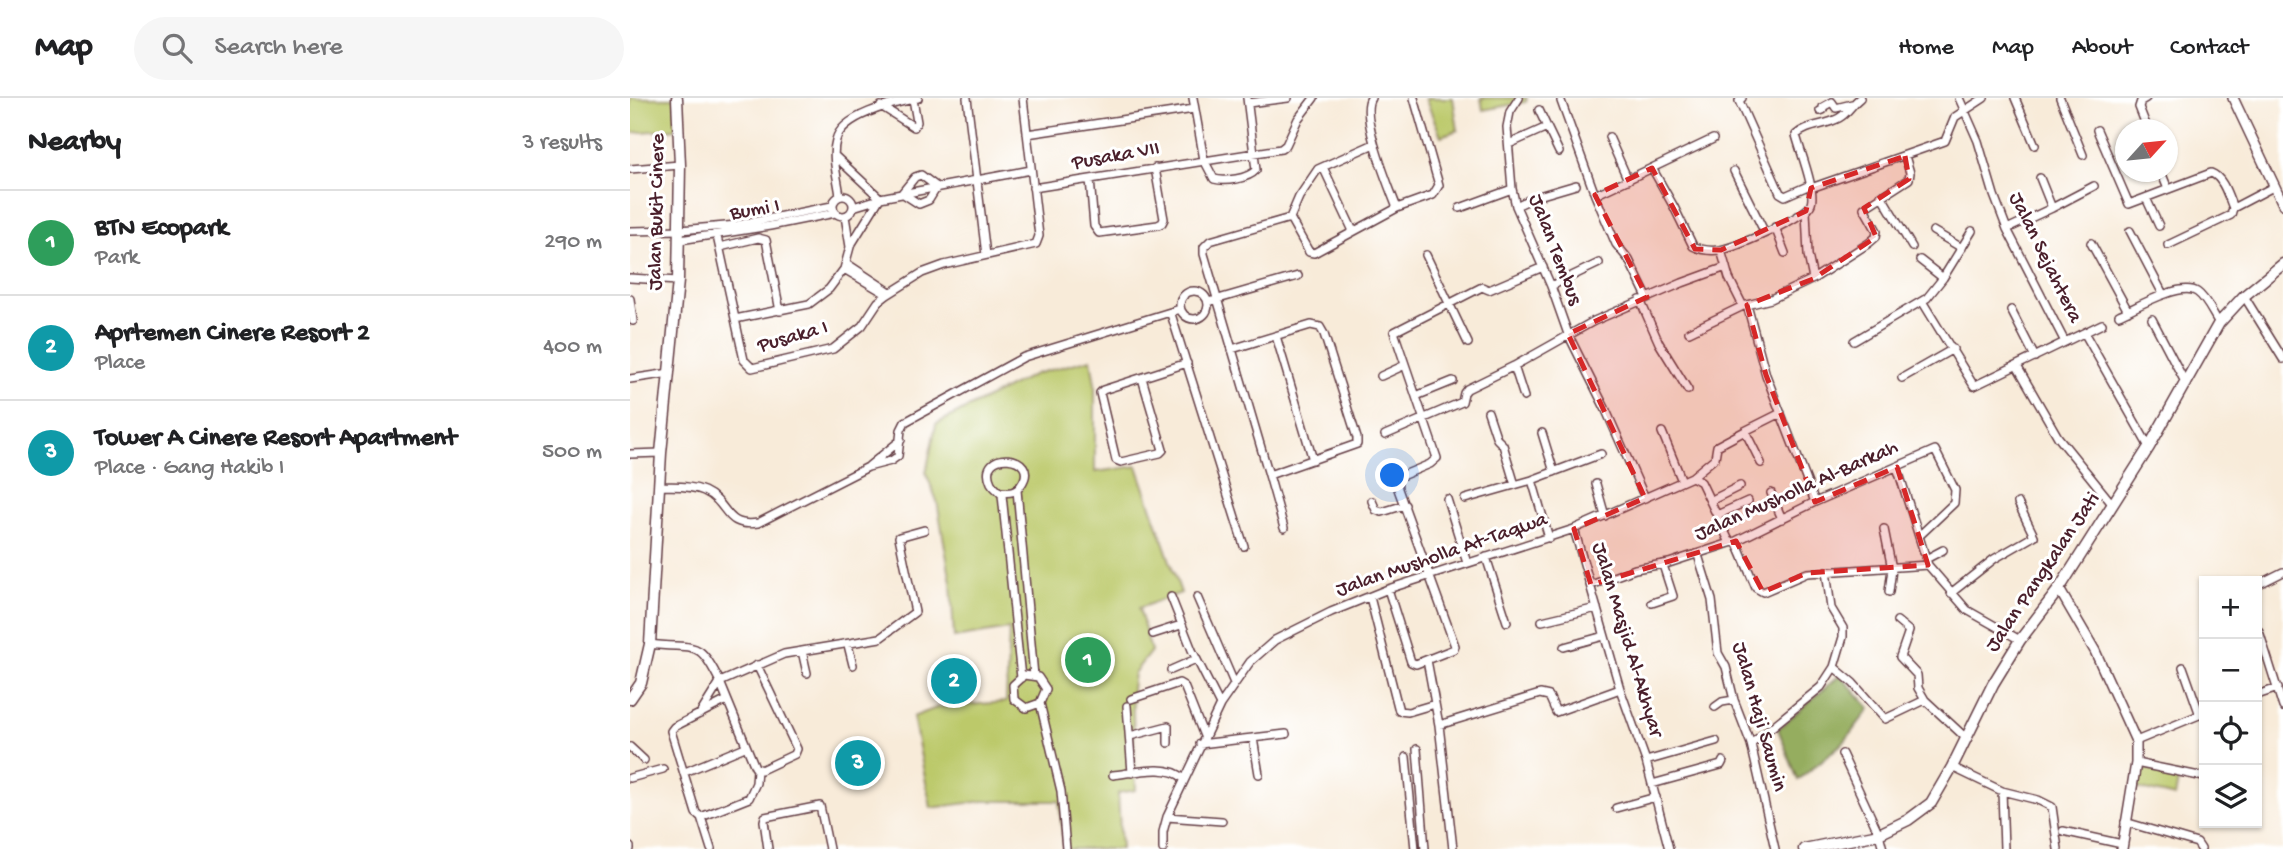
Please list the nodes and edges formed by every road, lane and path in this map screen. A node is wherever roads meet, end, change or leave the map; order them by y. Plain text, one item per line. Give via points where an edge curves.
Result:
1 (677, 98) edge
2 (967, 98) edge
3 (1023, 98) edge
4 (1193, 98) edge
5 (1288, 98) edge
6 (1314, 98) edge
7 (1371, 98) edge
8 (1414, 98) edge
9 (1518, 98) edge
10 (1742, 98) edge
11 (1860, 98) edge
12 (1959, 98) edge
13 (1984, 98) edge
14 (2015, 98) edge
15 (2060, 98) edge
16 (2146, 98) edge
17 (2233, 98) edge
18 (916, 99) edge
19 (1247, 101) edge
20 (1561, 102) dead end
21 (1852, 104) junction
22 (881, 106) junction
23 (1194, 108) junction
24 (1539, 110) dead end
25 (1965, 110) junction
26 (1820, 111) dead end
27 (2144, 119) edge
28 (1546, 127) junction
29 (2097, 130) dead end
30 (1027, 134) junction
31 (1609, 137) dead end
32 (1713, 139) dead end
33 (1374, 144) junction
34 (1509, 144) junction
35 (2035, 145) dead end
36 (1362, 151) junction
37 (1255, 152) junction
38 (1559, 152) dead end
39 (2083, 155) dead end
40 (835, 156) junction
41 (1905, 156) junction
42 (1204, 160) junction
43 (1380, 161) junction
44 (680, 165) junction
45 (1323, 167) junction
46 (1155, 168) junction
47 (1652, 168) junction
48 (630, 169) edge
49 (1031, 170) junction
50 (1734, 171) dead end
51 (978, 178) junction
52 (2040, 178) dead end
53 (1090, 179) junction
54 (1628, 180) junction
55 (2165, 182) edge
56 (1576, 186) dead end
57 (1810, 186) junction
58 (2094, 186) dead end
59 (937, 187) junction
60 (1033, 188) junction
61 (1512, 189) junction
62 (2168, 189) junction
63 (902, 193) junction
64 (1595, 195) junction
65 (1881, 195) junction
66 (2280, 195) edge
67 (840, 196) junction
68 (880, 198) junction
69 (2146, 198) junction
70 (1516, 206) junction
71 (853, 207) junction
72 (1396, 208) junction
73 (1460, 208) dead end
74 (2052, 208) junction
75 (2233, 208) junction
76 (834, 210) junction
77 (1806, 211) junction
78 (845, 216) junction
79 (1290, 218) junction
80 (2159, 226) dead end
81 (1775, 227) junction
82 (2007, 229) junction
83 (2130, 230) dead end
84 (630, 231) edge
85 (716, 231) junction
86 (1353, 231) junction
87 (1933, 231) dead end
88 (1972, 231) dead end
89 (1765, 233) junction
90 (680, 235) junction
91 (2091, 243) dead end
92 (2168, 245) dead end
93 (720, 247) junction
94 (850, 247) junction
95 (1912, 247) dead end
96 (1962, 248) junction
97 (1721, 250) junction
98 (1785, 253) dead end
99 (986, 255) junction
100 (1426, 255) dead end
101 (1920, 260) dead end
102 (1599, 263) dead end
103 (845, 266) junction
104 (1542, 267) junction
105 (1726, 267) junction
106 (2282, 267) edge
107 (1298, 276) dead end
108 (630, 278) edge
109 (1943, 278) junction
110 (1812, 279) junction
111 (678, 281) junction
112 (1551, 286) junction
113 (888, 293) junction
114 (2163, 294) junction
115 (2244, 296) junction
116 (630, 299) edge
117 (1217, 299) junction
118 (1644, 299) junction
119 (1922, 301) junction
120 (1208, 302) junction
121 (1450, 304) junction
122 (1745, 306) junction
123 (1180, 309) junction
124 (2011, 310) dead end
125 (780, 311) junction
126 (2128, 311) junction
127 (1171, 314) junction
128 (2119, 315) dead end
129 (735, 318) junction
130 (2152, 319) dead end
131 (633, 321) dead end
132 (2219, 323) junction
133 (2102, 324) dead end
134 (1689, 332) dead end
135 (1568, 334) junction
136 (2085, 334) junction
137 (1276, 336) junction
138 (1854, 341) dead end
139 (2065, 342) junction
140 (1468, 343) dead end
141 (1233, 349) junction
142 (1953, 349) junction
143 (2035, 357) junction
144 (2283, 359) edge
145 (1187, 363) junction
146 (1405, 365) junction
147 (1514, 366) junction
148 (2017, 366) junction
149 (670, 373) junction
150 (1381, 376) dead end
151 (1142, 377) junction
152 (1902, 378) dead end
153 (630, 379) edge
154 (1453, 381) dead end
155 (2186, 384) junction
156 (1688, 390) dead end
157 (1416, 396) junction
158 (1524, 397) dead end
159 (1488, 412) dead end
160 (1781, 413) junction
161 (1423, 419) junction
162 (1745, 430) junction
163 (1662, 432) dead end
164 (1542, 433) dead end
165 (1385, 435) dead end
166 (901, 440) junction
167 (2149, 447) junction
168 (661, 453) junction
169 (630, 454) edge
170 (1601, 454) dead end
171 (1313, 460) junction
172 (1761, 463) dead end
173 (868, 467) junction
174 (1897, 467) junction
175 (1554, 472) junction
176 (1269, 475) junction
177 (1692, 477) junction
178 (1532, 480) junction
179 (1682, 481) junction
180 (1596, 484) dead end
181 (1514, 485) junction
182 (659, 486) junction
183 (1740, 486) dead end
184 (1017, 490) junction
185 (1001, 492) junction
186 (1771, 493) dead end
187 (1645, 498) junction
188 (1447, 499) dead end
189 (1465, 499) dead end
190 (1372, 500) dead end
191 (1710, 501) junction
192 (1748, 501) dead end
193 (1815, 502) junction
194 (2018, 503) dead end
195 (1405, 505) junction
196 (2113, 505) junction
197 (1717, 515) junction
198 (1605, 516) junction
199 (1782, 519) junction
200 (1284, 528) dead end
201 (1574, 529) junction
202 (1884, 529) dead end
203 (924, 530) dead end
204 (1919, 536) junction
205 (1549, 538) junction
206 (1733, 542) junction
207 (1244, 546) dead end
208 (1943, 550) dead end
209 (1698, 555) junction
210 (1486, 557) junction
211 (1927, 562) junction
212 (1467, 563) junction
213 (1663, 565) junction
214 (1892, 569) junction
215 (1826, 571) junction
216 (2283, 572) edge
217 (1431, 575) junction
218 (2262, 582) edge
219 (1591, 585) junction
220 (1388, 589) junction
221 (2059, 589) junction
222 (1889, 592) dead end
223 (1951, 593) junction
224 (1171, 597) dead end
225 (1197, 597) dead end
226 (1370, 597) junction
227 (1653, 603) dead end
228 (1597, 608) junction
229 (1542, 621) dead end
230 (1898, 621) dead end
231 (1507, 622) dead end
232 (1181, 625) junction
233 (1153, 634) dead end
234 (1604, 636) junction
235 (2262, 639) edge
236 (2020, 640) junction
237 (1030, 643) junction
238 (650, 644) junction
239 (848, 645) junction
240 (1017, 645) junction
241 (1564, 647) dead end
242 (802, 651) junction
243 (1196, 660) junction
244 (1427, 660) junction
245 (757, 665) junction
246 (853, 665) dead end
247 (1834, 667) junction
248 (2183, 667) dead end
249 (1171, 670) dead end
250 (807, 673) dead end
251 (1034, 676) junction
252 (1021, 678) junction
253 (720, 682) junction
254 (1234, 683) junction
255 (1620, 689) junction
256 (2280, 691) edge
257 (2262, 694) edge
258 (630, 699) edge
259 (1734, 700) junction
260 (1925, 700) junction
261 (727, 701) junction
262 (1040, 703) junction
263 (1435, 704) junction
264 (1220, 705) junction
265 (1715, 707) dead end
266 (2199, 707) edge
267 (2283, 707) edge
268 (699, 714) junction
269 (2199, 715) edge
270 (1439, 725) junction
271 (1286, 734) dead end
272 (1130, 736) junction
273 (1253, 738) junction
274 (1966, 738) junction
275 (1202, 740) junction
276 (1716, 741) dead end
277 (2136, 741) junction
278 (1168, 743) dead end
279 (1751, 744) junction
280 (630, 747) edge
281 (745, 747) junction
282 (1417, 748) dead end
283 (1842, 754) dead end
284 (1406, 757) dead end
285 (644, 760) dead end
286 (1646, 761) junction
287 (1723, 761) dead end
288 (2136, 763) junction
289 (1952, 767) junction
290 (663, 769) dead end
291 (757, 769) junction
292 (685, 772) junction
293 (1132, 773) junction
294 (1259, 774) dead end
295 (1113, 775) dead end
296 (2199, 776) edge
297 (630, 778) edge
298 (1184, 779) junction
299 (1652, 784) junction
300 (2002, 790) junction
301 (1656, 797) junction
302 (1616, 808) dead end
303 (701, 817) junction
304 (1167, 817) junction
305 (1222, 821) dead end
306 (2125, 822) junction
307 (2063, 831) dead end
308 (1879, 834) junction
309 (1834, 846) edge
310 (2122, 847) edge
311 (711, 849) edge
312 (768, 849) edge
313 (829, 849) edge
314 (1066, 849) edge
315 (1163, 849) edge
316 (1415, 849) edge
317 (1425, 849) edge
318 (1454, 849) edge
319 (1669, 849) edge
320 (1775, 849) edge
321 (1804, 849) edge
322 (1883, 849) edge
323 (2004, 849) edge
324 (2059, 849) edge
325 (2201, 849) edge

1 - 44 main road, Jalan Bukit Cinere
2 - 51 street
3 - 30 street
4 - 23 street
5 - 19 street
6 - 37 street, Pusaka VII via 1284,148
7 - 33 street via 1367,109
8 - 72 street via 1439,185 1433,195
9 - 34 street, Jalan Tembus via 1507,127
10 - 57 street via 1739,102 1780,193
11 - 21 street
12 - 25 street, Jalan Sejahtera
13 - 25 street
14 - 35 street
15 - 39 street
16 - 27 street via 2139,107
17 - 66 street
18 - 22 street
18 - 22 street via 914,127
19 - 37 street
20 - 64 street
21 - 26 street via 1836,108 1832,102
21 - 57 street via 1837,119 1803,128 1796,135
22 - 40 street via 840,132
23 - 30 street
23 - 42 street
24 - 28 street
25 - 41 street via 1955,117 1945,141
25 - 82 street, Jalan Sejahtera
28 - 34 street
28 - 38 street
29 - 69 street via 2129,204
30 - 49 street
31 - 54 street
32 - 47 street
33 - 36 street
33 - 43 street
34 - 61 street, Jalan Tembus
36 - 43 street
36 - 45 street
37 - 42 street, Pusaka VII
37 - 42 street via 1256,170 1251,175 1219,181
40 - 67 street
40 - 68 street
41 - 57 street
41 - 65 street via 1909,179
42 - 46 street, Pusaka VII
43 - 72 street
44 - 48 street
44 - 90 main road, Jalan Bukit Cinere
45 - 79 street via 1313,174
45 - 86 street
46 - 53 street, Pusaka VII
46 - 53 street via 1164,219 1158,225 1099,233 1094,226
47 - 54 street
47 - 97 street via 1693,246
49 - 51 street
49 - 60 street
50 - 89 street
51 - 59 street
51 - 99 street
52 - 74 street
53 - 60 street, Pusaka VII
54 - 64 street
55 - 62 street
56 - 70 street
57 - 77 street via 1811,205
58 - 74 street
59 - 63 street
59 - 63 street via 929,201 919,204
59 - 63 street via 921,175
60 - 99 street via 1036,244
61 - 70 street, Jalan Tembus
61 - 73 street
62 - 69 street
62 - 75 street via 2215,174
63 - 68 street
64 - 118 street
65 - 95 street
65 - 110 street via 1864,208 1877,230 1876,237
66 - 75 street
67 - 71 street via 851,199
67 - 76 street via 834,200
68 - 71 street
68 - 94 street
69 - 80 street
70 - 104 street, Jalan Tembus
71 - 78 street
72 - 86 street
74 - 82 street
75 - 92 street via 2231,215
76 - 78 street
76 - 85 street, Bumi I
77 - 81 street
77 - 110 street
78 - 94 street
79 - 86 street via 1309,252
79 - 117 street via 1206,243 1204,254
81 - 89 street
81 - 98 street
82 - 139 street, Jalan Sejahtera
83 - 114 street
84 - 90 street, Bumi I
85 - 90 street, Bumi I
85 - 93 street, Pusaka I
87 - 96 street
88 - 96 street
89 - 97 street
90 - 111 main road, Jalan Bukit Cinere
91 - 126 street
93 - 125 street via 758,238 766,241
93 - 129 street, Pusaka I
94 - 103 street
96 - 109 street
97 - 105 street
99 - 113 street via 922,273
100 - 121 street
101 - 109 street
102 - 112 street
103 - 113 street
103 - 125 street via 818,299
104 - 112 street, Jalan Tembus
104 - 121 street via 1489,290 1482,287
105 - 118 street
105 - 122 street
106 - 115 main road, Jalan Pangkalan Jati
107 - 117 street
108 - 111 street
109 - 119 street
110 - 122 street
111 - 149 main road, Jalan Bukit Cinere
112 - 135 street, Jalan Tembus
113 - 129 street, Pusaka I via 862,326 834,349 752,368 744,360
114 - 126 street
114 - 132 street via 2189,288 2199,293
115 - 132 main road, Jalan Pangkalan Jati
115 - 144 street
116 - 131 street
117 - 120 street
117 - 141 street
118 - 135 street
118 - 156 street via 1659,343
119 - 138 street
119 - 142 street
120 - 123 street via 1200,318 1188,318
120 - 123 street via 1201,292 1187,292
121 - 140 street
121 - 146 street via 1394,332
122 - 134 street
122 - 160 street
123 - 127 street
124 - 143 street
125 - 129 street
126 - 128 street
127 - 145 street
127 - 166 street via 1024,357 905,422
130 - 155 street
132 - 155 main road, Jalan Pangkalan Jati
133 - 136 street
135 - 147 street, Jalan Tembus
135 - 187 street, Jalan Tembus
136 - 139 street
136 - 167 street
137 - 141 street
137 - 171 street
137 - 171 street via 1311,325 1320,327 1357,438 1353,447
139 - 143 street
141 - 176 street
142 - 148 street via 1974,386
142 - 152 street
143 - 148 street
145 - 151 street
145 - 207 street
146 - 150 street
146 - 157 street
147 - 158 street
147 - 161 street, Jalan Tembus via 1467,389 1462,402
148 - 196 street via 2058,437
149 - 153 street
149 - 168 main road, Jalan Bukit Cinere
151 - 151 street via 1163,450 1121,462 1116,460 1100,393
154 - 157 street
155 - 167 main road, Jalan Pangkalan Jati
157 - 161 street
159 - 181 street
160 - 162 street
160 - 193 street
161 - 165 street, Jalan Tembus
161 - 195 street via 1437,458 1397,479
162 - 172 street
162 - 177 street via 1717,446 1715,458
163 - 179 street
164 - 175 street
166 - 173 street
166 - 173 street via 898,456
167 - 196 main road, Jalan Pangkalan Jati
168 - 169 street
168 - 182 main road, Jalan Bukit Cinere
170 - 175 street
171 - 176 street
173 - 182 street via 758,523 743,525 705,492
174 - 193 street, Jalan Musholla Al-Barkah
174 - 204 street
174 - 204 street, Jalan Musholla Al-Barkah via 1935,450 1955,490 1954,503
175 - 178 street
176 - 200 street
177 - 179 street, Jalan Musholla At-Taqwa
177 - 191 street via 1701,482
178 - 181 street
178 - 205 street
179 - 187 street, Jalan Musholla At-Taqwa
180 - 198 street
181 - 189 street
182 - 238 main road, Jalan Bukit Cinere
183 - 191 street
184 - 185 street
184 - 185 street via 1024,482 1024,472 1010,458 1000,459 989,476
184 - 237 street
185 - 240 street
186 - 199 street
187 - 198 street, Jalan Musholla At-Taqwa
188 - 212 street
190 - 195 street via 1382,512
191 - 197 street
192 - 197 street
193 - 199 street, Jalan Musholla Al-Barkah
194 - 223 street via 2034,536 1994,559
195 - 217 street
196 - 221 main road, Jalan Pangkalan Jati
197 - 206 street
198 - 201 street, Jalan Musholla At-Taqwa
199 - 206 street, Jalan Musholla Al-Barkah
201 - 205 street, Jalan Musholla At-Taqwa
201 - 219 street, Jalan Masjid Al-Akhyar
202 - 214 street
203 - 239 street via 899,537 915,612 880,638
204 - 211 street
205 - 210 street, Jalan Musholla At-Taqwa
206 - 209 street, Jalan Musholla Al-Barkah
206 - 215 street via 1763,593 1807,573
208 - 211 street
209 - 213 street, Jalan Musholla Al-Barkah
209 - 259 street, Jalan Haji Saumin via 1712,600 1718,653
210 - 212 street, Jalan Musholla At-Taqwa
210 - 231 street
211 - 214 street
211 - 223 street
212 - 217 street, Jalan Musholla At-Taqwa
213 - 219 street, Jalan Musholla Al-Barkah via 1635,569
213 - 227 street via 1673,596
214 - 215 street
214 - 222 street
215 - 247 street via 1832,608 1843,628
216 - 218 street
217 - 220 street, Jalan Musholla At-Taqwa
217 - 244 street via 1455,648
219 - 228 street, Jalan Masjid Al-Akhyar
220 - 226 street, Jalan Musholla At-Taqwa
220 - 244 street via 1411,662
221 - 236 main road, Jalan Pangkalan Jati
221 - 277 street via 2095,651
223 - 236 street via 1967,610
224 - 232 street
225 - 254 street
226 - 254 street, Jalan Musholla At-Taqwa via 1275,640
226 - 263 street via 1399,711
228 - 229 street
228 - 234 street, Jalan Masjid Al-Akhyar
230 - 260 street via 1909,631 1900,657 1917,675
232 - 233 street
232 - 243 street
234 - 241 street
234 - 255 street, Jalan Masjid Al-Akhyar
235 - 256 street
236 - 274 main road, Jalan Pangkalan Jati
237 - 240 street
237 - 251 street
238 - 253 street via 697,648 708,657
238 - 258 main road, Jalan Bukit Cinere via 641,682
239 - 242 street
239 - 246 street
240 - 252 street
242 - 245 street
242 - 250 street
243 - 249 street
243 - 264 street
244 - 263 street
245 - 253 street
245 - 291 street via 797,751
247 - 260 street via 1885,719
247 - 279 street via 1821,687
248 - 266 street
251 - 252 street
251 - 262 street via 1045,689
252 - 262 street via 1013,685 1014,699 1027,708
253 - 261 street
253 - 268 street
254 - 264 street, Jalan Musholla At-Taqwa
255 - 270 street via 1556,712 1549,696 1540,694
255 - 286 street, Jalan Masjid Al-Akhyar
256 - 257 street
256 - 267 street
259 - 265 street
259 - 279 street, Jalan Haji Saumin
260 - 274 street
261 - 268 street
261 - 281 street
262 - 314 street via 1061,791
263 - 270 street
264 - 275 street, Jalan Musholla At-Taqwa
268 - 292 street via 671,731
269 - 277 street
270 - 318 street
271 - 273 street
272 - 275 street via 1129,702 1179,683 1184,686
272 - 278 street via 1168,726
272 - 293 street
273 - 275 street
273 - 294 street
274 - 289 main road, Jalan Pangkalan Jati
275 - 298 street, Jalan Musholla At-Taqwa
276 - 286 street, Jalan Masjid Al-Akhyar
277 - 288 street
279 - 320 street, Jalan Haji Saumin
280 - 285 street
281 - 291 street
281 - 292 street
282 - 317 street
283 - 308 street
284 - 316 street
286 - 299 street, Jalan Masjid Al-Akhyar
287 - 299 street
288 - 296 street
288 - 306 street
289 - 300 street
289 - 308 main road, Jalan Pangkalan Jati via 1931,803
290 - 297 street
291 - 303 street via 749,798
292 - 303 street
293 - 295 street
293 - 298 street via 1159,770
298 - 304 street, Jalan Musholla At-Taqwa
299 - 301 street, Jalan Masjid Al-Akhyar
300 - 323 street
300 - 324 street via 2052,807
301 - 302 street
301 - 319 street, Jalan Masjid Al-Akhyar
303 - 311 street
304 - 305 street
304 - 315 street, Jalan Musholla At-Taqwa
306 - 310 street
306 - 325 street via 2197,843
307 - 310 street
308 - 309 main road, Jalan Pangkalan Jati
308 - 322 street
309 - 321 main road, Jalan Pangkalan Jati
312 - 313 street via 765,817 820,806

